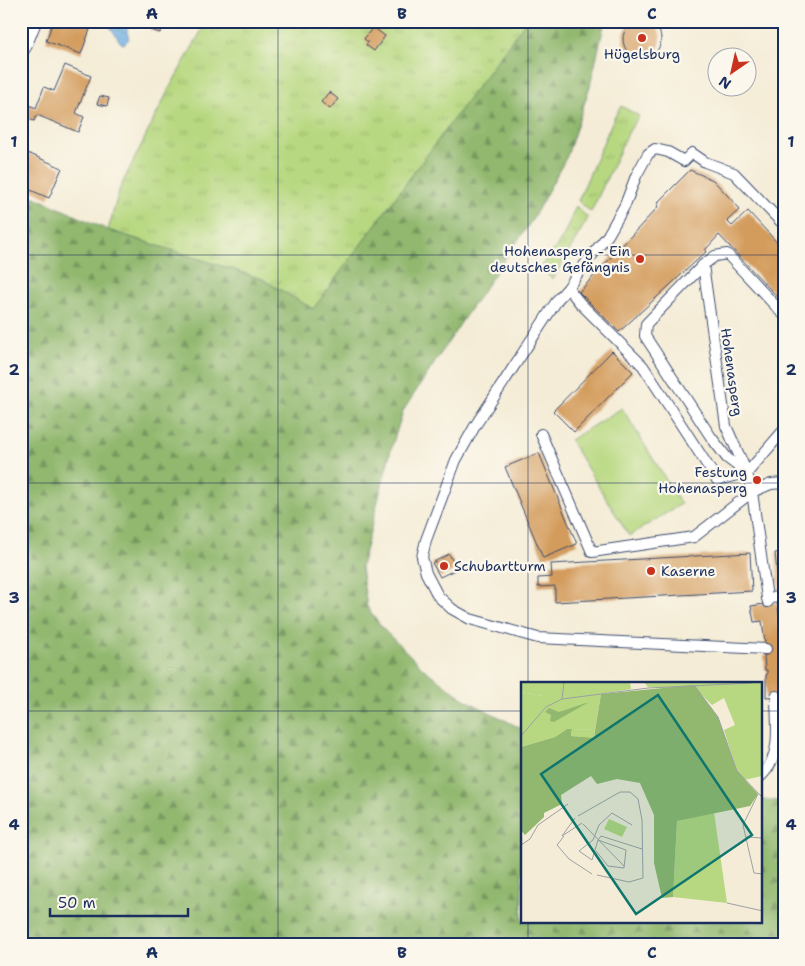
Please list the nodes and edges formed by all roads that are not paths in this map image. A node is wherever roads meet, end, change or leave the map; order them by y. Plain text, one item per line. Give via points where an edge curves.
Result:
1 (31, 21) edge
2 (21, 46) edge
3 (784, 225) edge
4 (703, 265) junction
5 (568, 288) junction
6 (784, 315) edge
7 (784, 430) edge
8 (541, 434) dead end
9 (747, 473) junction
10 (784, 483) edge
11 (752, 492) junction
12 (784, 597) edge
13 (766, 648) dead end
14 (776, 696) dead end
15 (779, 735) edge
16 (762, 775) edge

1 - 2 street
3 - 5 lane via 734,173 704,162 692,153 684,161 655,149 648,154 608,235
4 - 6 lane via 715,256 727,254
4 - 9 lane, Hohenasperg via 726,426
4 - 9 lane via 649,319 645,336 716,444 727,458
5 - 9 lane via 643,366 717,480
5 - 13 lane via 527,344 456,460 422,558 426,574 438,596 476,621 538,638
7 - 9 lane
8 - 11 lane via 592,552 694,537
9 - 11 lane, Hohenasperg
10 - 11 lane via 771,484
11 - 12 lane, Hohenasperg via 768,600
14 - 15 lane
15 - 16 lane via 769,769

